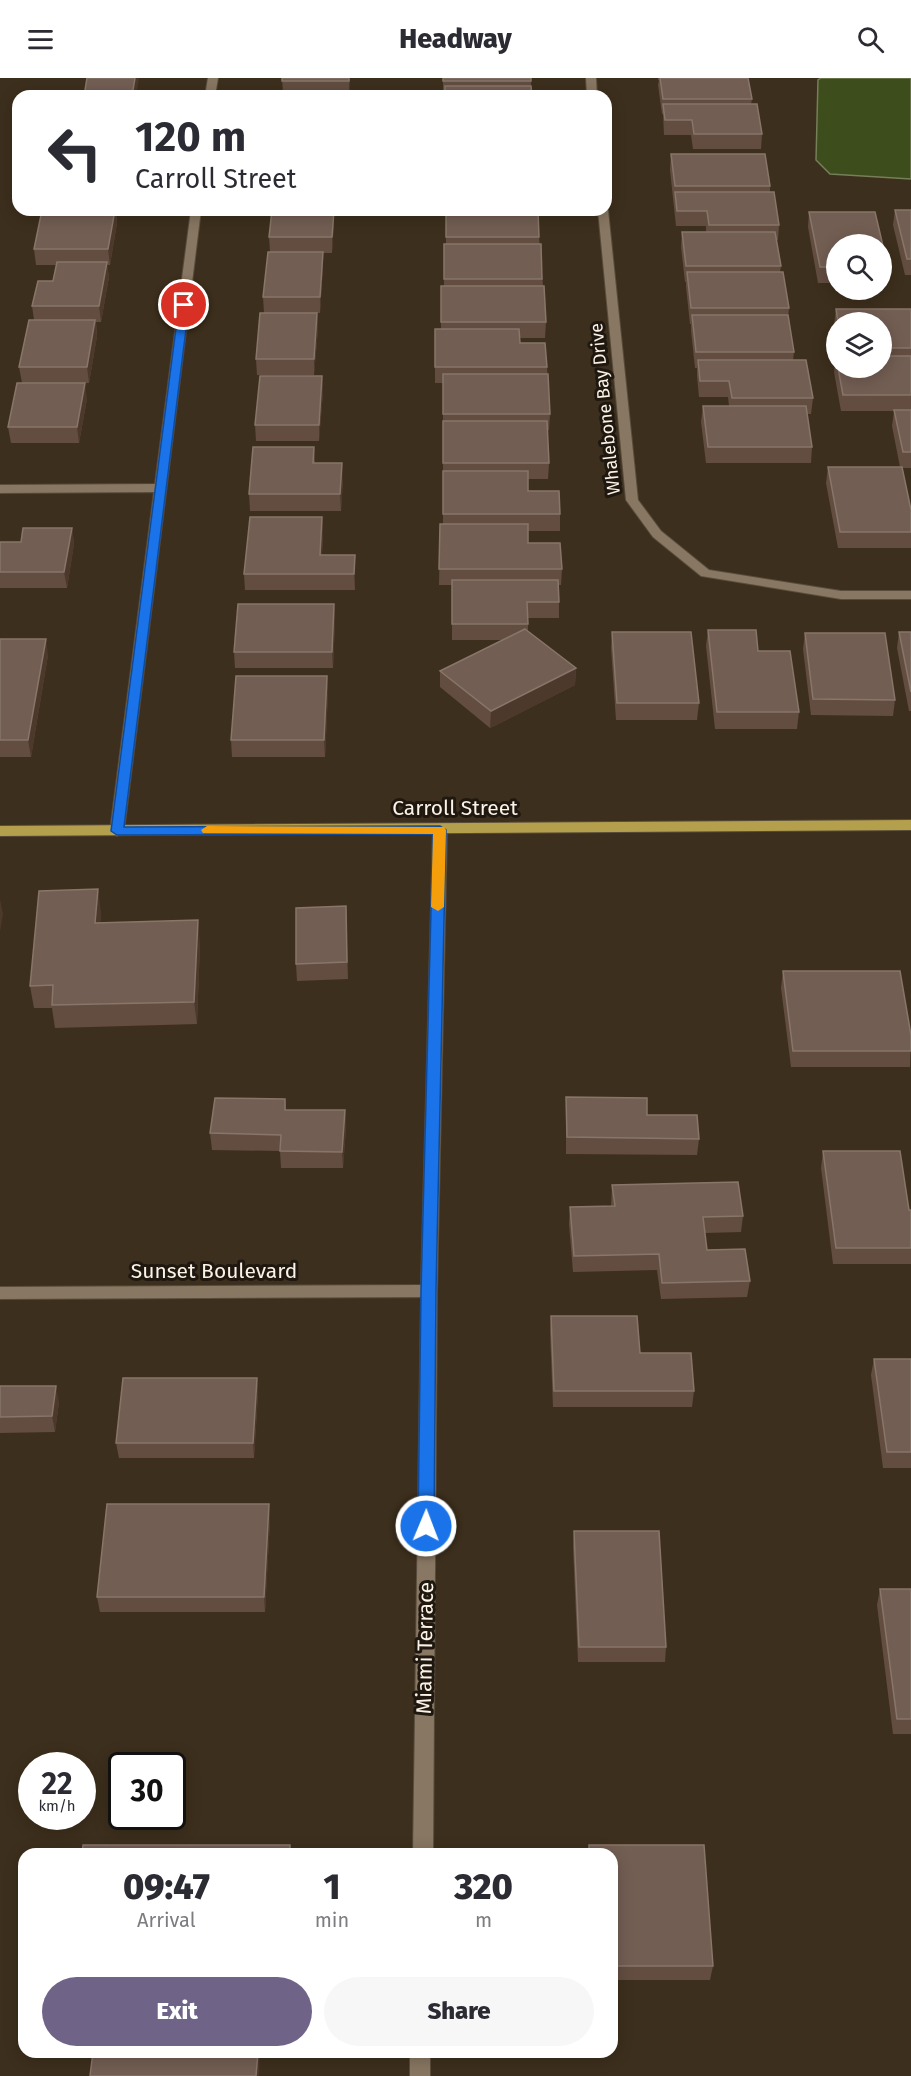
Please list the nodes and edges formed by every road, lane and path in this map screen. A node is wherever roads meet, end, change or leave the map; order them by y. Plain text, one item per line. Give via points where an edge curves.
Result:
1 (195, 216) edge
2 (604, 216) edge
3 (161, 488) junction
4 (0, 489) edge
5 (911, 595) edge
6 (911, 825) edge
7 (440, 830) junction
8 (0, 831) edge
9 (117, 831) junction
10 (429, 1291) junction
11 (0, 1293) edge
12 (423, 1848) edge
13 (420, 2058) edge
14 (420, 2076) edge

1 - 3 street
2 - 5 street, Whalebone Bay Drive via 632,501 657,534 705,573 841,595
3 - 4 street
3 - 9 street
6 - 7 main road, Carroll Street
7 - 9 main road, Carroll Street
7 - 10 street, Miami Terrace
8 - 9 main road, Carroll Street
10 - 11 street, Sunset Boulevard
10 - 12 street, Miami Terrace
13 - 14 street

